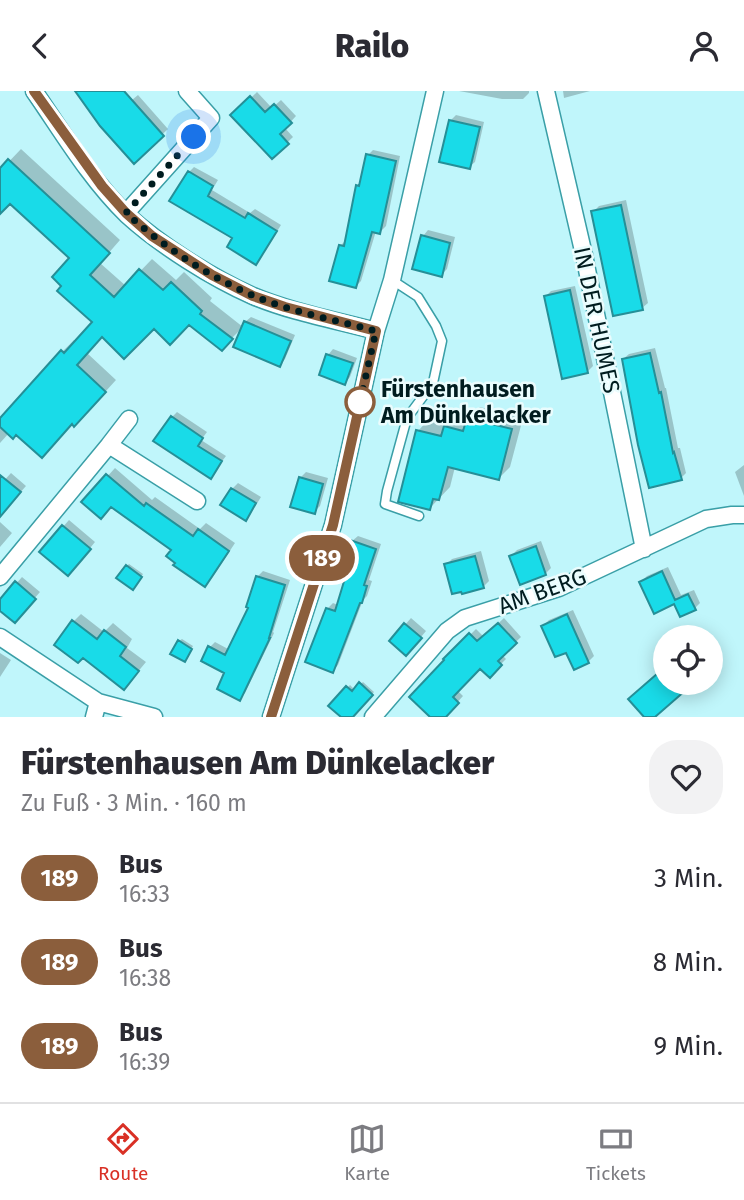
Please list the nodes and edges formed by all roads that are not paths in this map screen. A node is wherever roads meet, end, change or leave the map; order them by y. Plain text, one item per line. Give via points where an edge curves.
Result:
1 (34, 91) edge
2 (187, 91) edge
3 (436, 91) edge
4 (546, 91) edge
5 (126, 213) junction
6 (392, 280) junction
7 (376, 331) junction
8 (129, 419) dead end
9 (109, 445) junction
10 (197, 501) dead end
11 (744, 515) edge
12 (419, 516) dead end
13 (644, 549) junction
14 (0, 577) edge
15 (0, 637) edge
16 (96, 710) edge
17 (154, 717) edge
18 (271, 717) edge
19 (373, 717) edge

1 - 5 street
2 - 5 street via 211,118
3 - 6 street
4 - 13 street, IN DER HUMES
5 - 7 street via 162,243 253,296
6 - 7 street
6 - 12 lane via 418,297 442,341 433,383 407,418 387,491 386,504
7 - 18 street via 333,525
8 - 9 street
9 - 10 street
9 - 14 street
11 - 13 street, AM BERG via 706,519
13 - 19 street, AM BERG via 559,589 465,618 447,631
15 - 16 street
16 - 17 street

